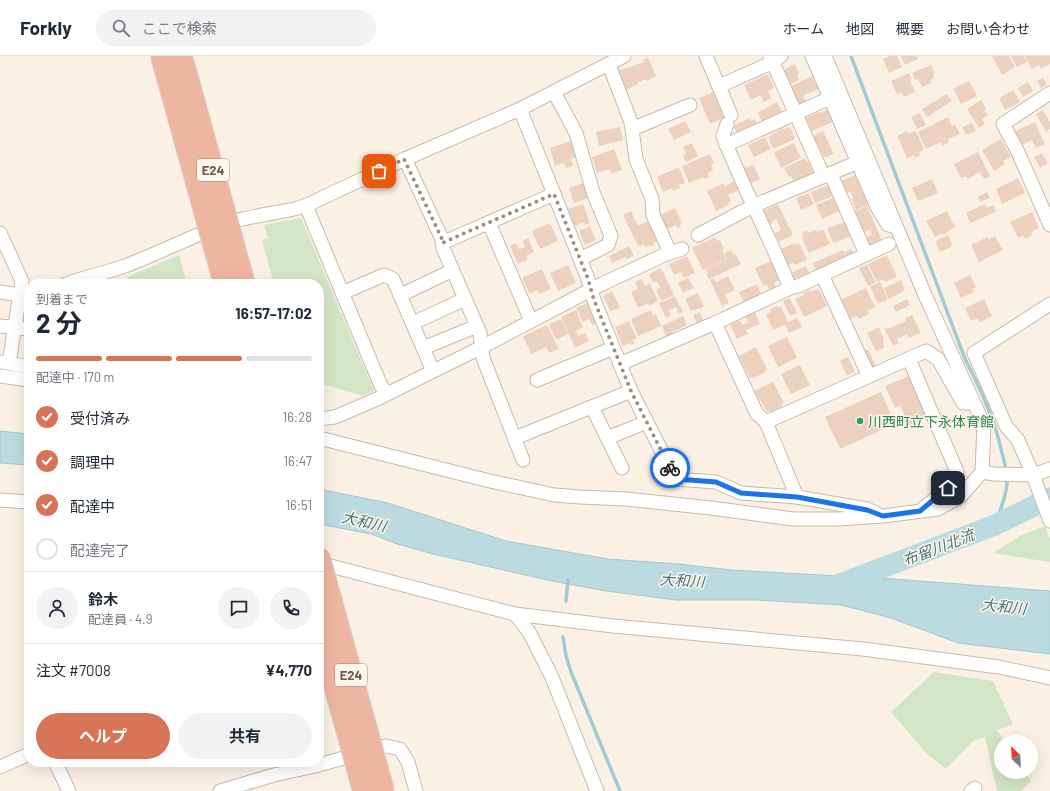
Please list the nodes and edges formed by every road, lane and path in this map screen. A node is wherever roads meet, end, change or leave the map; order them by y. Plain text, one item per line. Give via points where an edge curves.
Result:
1 (162, 56) edge
2 (181, 56) edge
3 (624, 56) edge
4 (706, 56) edge
5 (812, 56) edge
6 (826, 56) edge
7 (775, 58) edge
8 (609, 65) junction
9 (718, 85) junction
10 (554, 92) junction
11 (1050, 93) edge
12 (830, 98) junction
13 (690, 105) dead end
14 (520, 109) junction
15 (796, 113) junction
16 (632, 129) junction
17 (726, 145) junction
18 (404, 159) junction
19 (858, 162) junction
20 (827, 175) junction
21 (554, 194) junction
22 (306, 205) junction
23 (753, 206) junction
24 (488, 223) junction
25 (1050, 225) edge
26 (897, 227) junction
27 (0, 233) edge
28 (698, 235) dead end
29 (442, 243) junction
30 (889, 244) dead end
31 (866, 254) junction
32 (580, 259) junction
33 (452, 270) junction
34 (822, 275) junction
35 (80, 279) edge
36 (224, 279) edge
37 (243, 279) edge
38 (790, 288) junction
39 (591, 290) junction
40 (24, 291) edge
41 (0, 292) edge
42 (342, 293) junction
43 (401, 295) junction
44 (24, 296) edge
45 (24, 299) edge
46 (465, 299) junction
47 (1050, 304) edge
48 (531, 321) junction
49 (413, 323) junction
50 (715, 323) junction
51 (0, 326) edge
52 (477, 326) junction
53 (15, 327) junction
54 (24, 328) edge
55 (482, 347) junction
56 (423, 348) junction
57 (613, 348) junction
58 (909, 358) junction
59 (4, 362) edge
60 (620, 364) junction
61 (24, 366) edge
62 (433, 371) junction
63 (0, 376) edge
64 (869, 376) junction
65 (24, 379) edge
66 (537, 380) dead end
67 (631, 391) junction
68 (388, 393) junction
69 (972, 402) junction
70 (592, 407) junction
71 (324, 418) edge
72 (647, 422) junction
73 (766, 422) junction
74 (985, 426) junction
75 (1005, 426) junction
76 (515, 438) junction
77 (607, 438) junction
78 (324, 439) edge
79 (523, 460) dead end
80 (622, 468) dead end
81 (1050, 469) edge
82 (988, 473) junction
83 (1034, 479) junction
84 (797, 497) junction
85 (0, 500) edge
86 (24, 502) edge
87 (920, 511) junction
88 (883, 516) junction
89 (1050, 521) edge
90 (324, 564) edge
91 (324, 576) edge
92 (515, 614) junction
93 (324, 645) edge
94 (1050, 678) edge
95 (24, 756) edge
96 (324, 763) edge
97 (0, 767) edge
98 (57, 767) edge
99 (310, 767) edge
100 (69, 791) edge
101 (220, 791) edge
102 (364, 791) edge
103 (382, 791) edge
104 (416, 791) edge
105 (597, 791) edge

1 - 36 highway, E24, bridge
2 - 37 highway, E24, bridge
3 - 8 street
4 - 9 street
5 - 12 street
6 - 26 street
7 - 9 street via 769,64
7 - 15 street
8 - 10 street
8 - 16 street
9 - 17 street via 729,119 723,136
10 - 14 street
10 - 32 street via 576,133 593,192 611,236 608,245
11 - 25 street via 1002,124 1018,152
12 - 15 street
12 - 19 street
13 - 16 street
14 - 18 street
14 - 21 street
15 - 17 street
15 - 20 street via 822,172
16 - 39 street via 636,159 652,199 653,215 676,250
17 - 23 street
18 - 22 street
18 - 29 street
19 - 20 street
19 - 26 street via 877,207 888,225
20 - 23 street
20 - 31 street via 832,177
21 - 24 street
21 - 32 street
22 - 35 street via 236,221 122,267
22 - 42 street
23 - 28 street
23 - 38 street
24 - 29 street
24 - 48 street
26 - 69 street
27 - 40 street
29 - 33 street
30 - 31 street
31 - 34 street
32 - 39 street
33 - 43 street
33 - 46 street
34 - 38 street
34 - 64 street
38 - 50 street
39 - 48 street
39 - 57 street
41 - 44 street
42 - 43 street via 384,275 393,279
42 - 68 street via 381,386
43 - 49 street
45 - 53 street
46 - 49 street
46 - 52 street
47 - 75 street via 974,353
48 - 55 street
49 - 56 street
50 - 60 street
50 - 73 street via 757,414
51 - 53 street
52 - 55 street
52 - 56 street
53 - 54 street
53 - 59 street
55 - 62 street
55 - 76 street via 483,358
56 - 62 street
57 - 60 street
57 - 66 street
58 - 64 street
58 - 69 street via 926,351 938,359 963,403
58 - 87 street via 957,472 957,481
59 - 61 street
60 - 67 street
62 - 68 street
63 - 65 street
64 - 73 street
67 - 70 street
67 - 72 street
68 - 71 street via 335,417
69 - 74 street
70 - 76 street
70 - 77 street
72 - 77 street
72 - 84 street via 676,479 716,482 741,493
73 - 84 street
74 - 75 street
74 - 82 street
75 - 83 street via 1018,440
76 - 79 street
77 - 80 street
78 - 88 street via 490,481 554,494 704,507 793,519
81 - 83 street
82 - 83 street via 1012,473
82 - 87 street via 961,496 938,509
83 - 89 street
84 - 88 street via 867,510
85 - 86 street
87 - 88 street
90 - 92 street
91 - 103 highway, E24, bridge
92 - 94 street via 613,626 863,649 999,667
92 - 105 street via 530,632 551,675
93 - 102 highway, E24, bridge
95 - 97 street
96 - 104 street via 386,746 400,749 408,762
98 - 100 street
99 - 101 street

